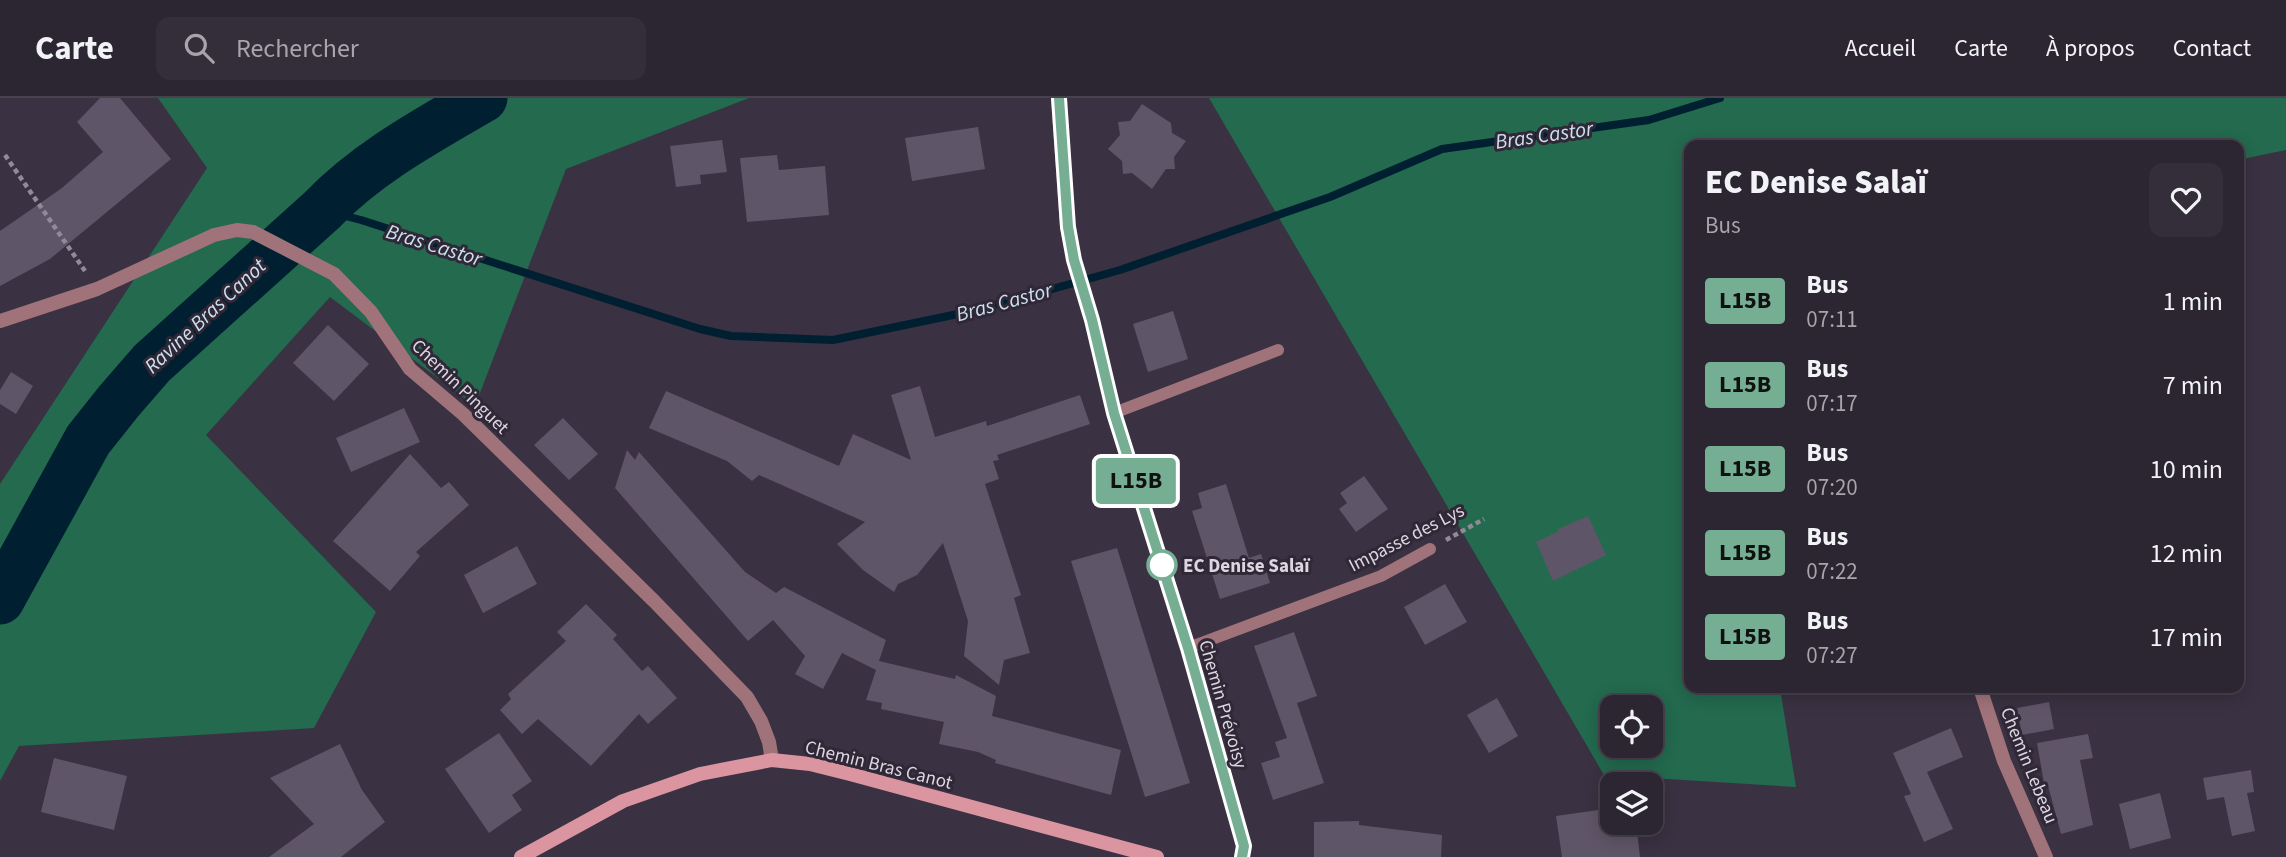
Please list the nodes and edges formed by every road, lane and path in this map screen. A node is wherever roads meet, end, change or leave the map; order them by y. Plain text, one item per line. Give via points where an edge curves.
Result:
1 (1058, 98) edge
2 (5, 155) dead end
3 (97, 289) junction
4 (0, 321) edge
5 (1278, 350) dead end
6 (1114, 413) junction
7 (1484, 519) dead end
8 (1430, 549) joint
9 (1188, 648) junction
10 (1982, 693) edge
11 (772, 760) junction
12 (521, 857) edge
13 (1157, 857) edge
14 (1242, 857) edge
15 (2046, 857) edge

1 - 6 street, Chemin Prévoisy via 1068,227
2 - 3 path
3 - 4 street, Chemin Pinguet
3 - 11 street, Chemin Pinguet via 214,235 237,230 253,232 334,274 371,313 410,369 463,414 747,697 761,721
5 - 6 lane
6 - 9 street, Chemin Prévoisy
7 - 8 path, Impasse des Lys
8 - 9 lane, Impasse des Lys via 1381,576
9 - 14 street, Chemin Prévoisy via 1244,846
10 - 15 street, Chemin Lebeau via 2004,761
11 - 12 street, Chemin Bras Canot via 700,774 622,801
11 - 13 street, Chemin Bras Canot via 850,774

